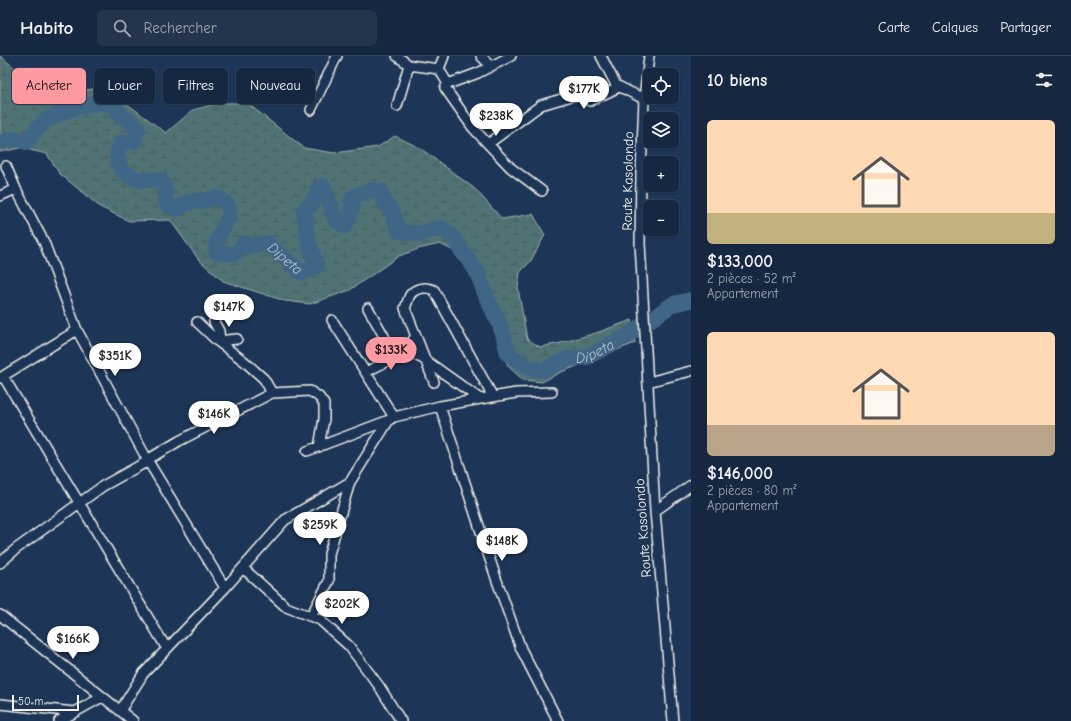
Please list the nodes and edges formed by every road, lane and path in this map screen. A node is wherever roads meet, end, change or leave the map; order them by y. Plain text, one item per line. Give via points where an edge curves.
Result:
1 (337, 56) edge
2 (397, 56) edge
3 (444, 56) edge
4 (481, 56) edge
5 (511, 56) edge
6 (601, 56) edge
7 (649, 56) edge
8 (409, 65) junction
9 (491, 66) junction
10 (648, 68) edge
11 (439, 69) junction
12 (448, 84) junction
13 (619, 87) junction
14 (643, 99) edge
15 (644, 104) edge
16 (397, 106) dead end
17 (311, 110) dead end
18 (488, 144) junction
19 (6, 166) dead end
20 (16, 189) junction
21 (542, 191) dead end
22 (0, 196) edge
23 (368, 308) dead end
24 (332, 320) dead end
25 (197, 322) dead end
26 (214, 322) dead end
27 (77, 330) junction
28 (416, 335) junction
29 (237, 339) dead end
30 (218, 341) junction
31 (407, 351) junction
32 (390, 360) junction
33 (425, 360) junction
34 (691, 371) edge
35 (366, 372) junction
36 (1, 377) edge
37 (434, 382) dead end
38 (648, 382) junction
39 (552, 392) dead end
40 (272, 394) junction
41 (493, 397) junction
42 (480, 399) junction
43 (440, 406) junction
44 (392, 418) junction
45 (319, 447) junction
46 (307, 451) dead end
47 (148, 460) junction
48 (350, 482) junction
49 (691, 485) edge
50 (78, 503) junction
51 (655, 511) junction
52 (0, 563) edge
53 (243, 568) junction
54 (225, 588) junction
55 (0, 615) edge
56 (311, 616) junction
57 (167, 649) junction
58 (102, 697) junction
59 (0, 704) edge
60 (120, 711) junction
61 (75, 712) junction
62 (59, 721) edge
63 (133, 721) edge
64 (401, 721) edge
65 (558, 721) edge
66 (673, 721) edge

1 - 17 street
2 - 8 street
3 - 11 street
4 - 9 street
5 - 9 street
6 - 13 street
7 - 10 street, Route Kasolondo
8 - 11 street
8 - 16 street
9 - 12 street
11 - 12 street
12 - 18 street via 445,88 472,128
13 - 14 street
13 - 18 street via 590,101 574,95 541,105
15 - 38 street, Route Kasolondo via 640,235
18 - 21 street via 511,168
19 - 20 street
20 - 22 street
20 - 27 street via 44,242
23 - 32 street via 385,338
24 - 35 street
25 - 30 street
26 - 30 street via 219,331
27 - 36 street
27 - 47 street
28 - 31 street
28 - 33 street
28 - 41 street via 405,308 411,294 420,288 429,287 434,290
29 - 30 street
30 - 40 street via 264,379
31 - 32 street
31 - 33 street
32 - 35 street
33 - 37 street
33 - 42 street
34 - 38 street
35 - 44 street
36 - 50 street
38 - 51 street, Route Kasolondo
39 - 41 street via 516,393
40 - 45 street via 310,390 319,397 324,404 324,419
40 - 47 street via 179,441
41 - 42 street
42 - 43 street
43 - 44 street
43 - 65 street via 521,649
44 - 45 street
44 - 48 street
45 - 46 street
47 - 50 street
47 - 54 street
48 - 53 street via 285,520
48 - 56 street via 329,554 329,581
49 - 51 street
50 - 52 street
50 - 57 street
51 - 66 street, Route Kasolondo
53 - 54 street
53 - 56 street via 286,607
54 - 57 street
55 - 58 street
56 - 64 street via 320,620 349,646 380,686
57 - 60 street via 143,674
58 - 60 street
58 - 61 street
59 - 61 street
60 - 63 street
61 - 62 street

